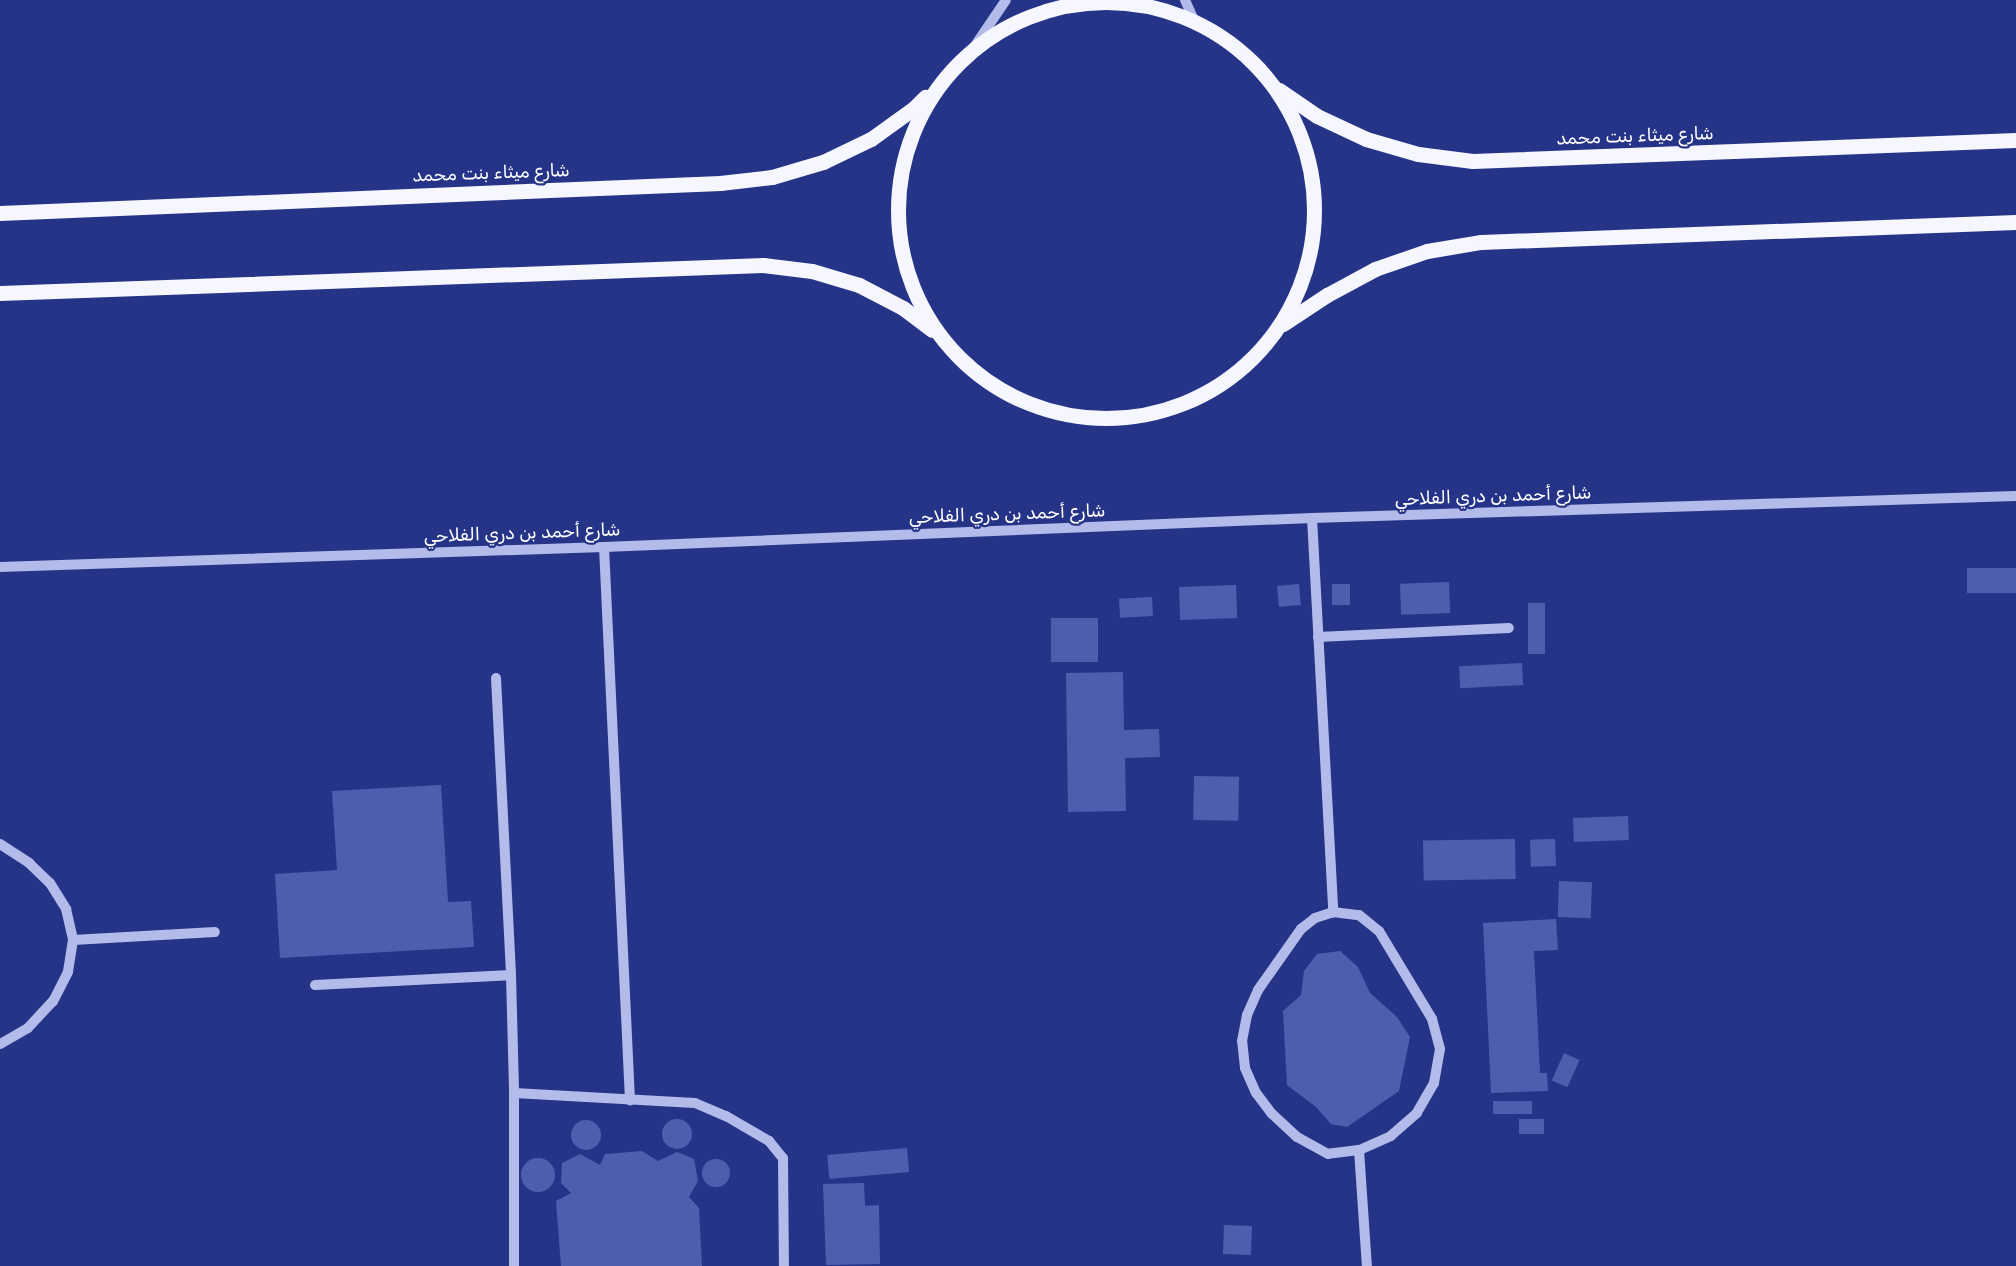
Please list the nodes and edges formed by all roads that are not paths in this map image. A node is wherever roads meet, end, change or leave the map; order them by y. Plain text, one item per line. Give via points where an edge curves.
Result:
1 (1006, 0) edge
2 (1185, 0) edge
3 (1195, 22) junction
4 (972, 50) junction
5 (950, 71) junction
6 (1272, 85) junction
7 (2016, 140) edge
8 (0, 213) edge
9 (2016, 222) edge
10 (0, 293) edge
11 (1281, 325) junction
12 (942, 338) junction
13 (2016, 496) edge
14 (1312, 518) junction
15 (604, 547) junction
16 (0, 567) edge
17 (1509, 628) dead end
18 (1318, 637) junction
19 (496, 678) dead end
20 (0, 844) edge
21 (1333, 912) junction
22 (214, 932) dead end
23 (73, 940) junction
24 (511, 975) junction
25 (315, 985) dead end
26 (0, 1044) edge
27 (514, 1093) junction
28 (630, 1100) junction
29 (1359, 1150) junction
30 (513, 1266) edge
31 (784, 1266) edge
32 (1367, 1266) edge

1 - 4 street
2 - 3 street
3 - 4 main road via 1130,4 1063,7 1020,21
3 - 6 main road via 1250,60
4 - 5 main road
5 - 8 main road, شارع ميثاء بنت محمد via 914,108 871,139 823,162 772,177 720,183
5 - 12 main road via 929,99 912,132 902,167 898,203 900,239 908,274 922,308
6 - 7 main road, شارع ميثاء بنت محمد via 1317,116 1366,139 1418,154 1473,161
6 - 11 main road via 1292,116 1305,150 1315,222 1298,293
9 - 11 main road via 1481,242 1427,251 1375,269 1327,294
10 - 12 main road via 763,265 812,271 859,285 903,308
11 - 12 main road via 1236,373 1209,391 1169,408 1115,418 1082,417 1019,399 964,363
13 - 14 street, شارع أحمد بن دري الفلاحي
14 - 15 street, شارع أحمد بن دري الفلاحي
14 - 18 street
15 - 16 street, شارع أحمد بن دري الفلاحي
15 - 28 street
17 - 18 street
18 - 21 street
19 - 24 street
20 - 23 street via 30,863 50,883 66,909
21 - 29 street via 1359,915 1379,931 1432,1018 1440,1049 1434,1083 1417,1113 1391,1137
21 - 29 street via 1300,929 1258,990 1247,1014 1245,1068 1256,1093 1297,1137 1328,1154
22 - 23 street
23 - 26 street via 68,972 53,1001 28,1028
24 - 25 street
24 - 27 street
27 - 28 street
27 - 30 street
28 - 31 street via 695,1103 726,1116 778,1149 784,1169
29 - 32 street

